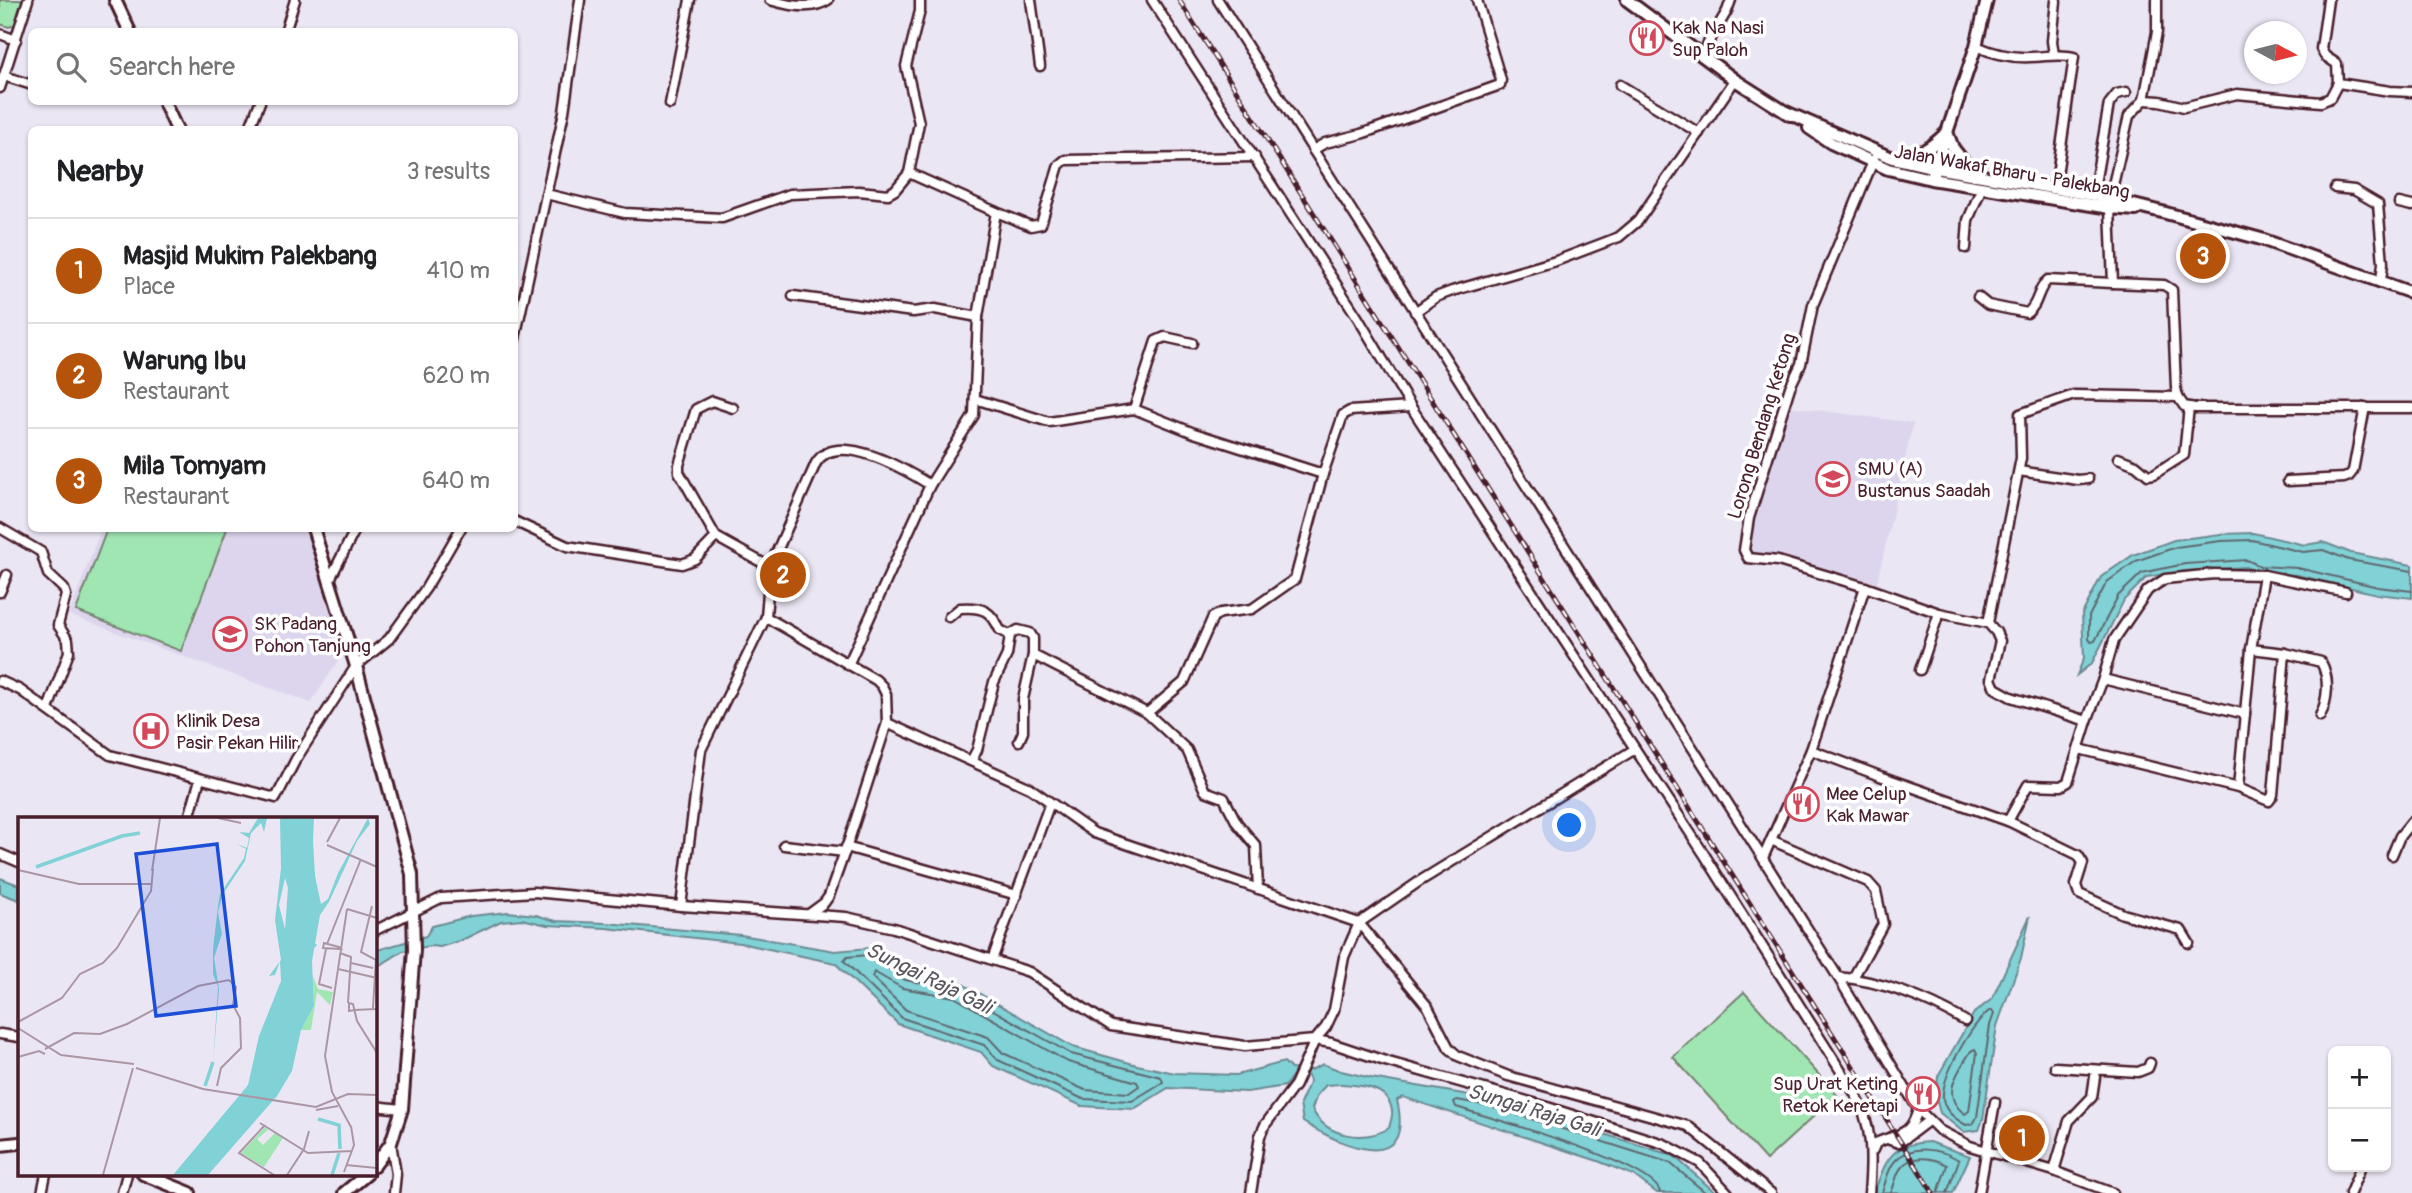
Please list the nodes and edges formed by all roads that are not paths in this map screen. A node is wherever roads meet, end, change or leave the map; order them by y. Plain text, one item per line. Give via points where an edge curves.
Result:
1 (115, 0) edge
2 (295, 0) edge
3 (580, 0) edge
4 (690, 0) edge
5 (770, 0) edge
6 (828, 0) edge
7 (920, 0) edge
8 (1031, 0) edge
9 (1152, 0) edge
10 (1218, 0) edge
11 (1477, 0) edge
12 (1627, 0) edge
13 (1731, 0) edge
14 (1987, 0) edge
15 (2158, 0) edge
16 (2328, 0) edge
17 (2056, 1) edge
18 (26, 3) edge
19 (128, 28) edge
20 (286, 28) edge
21 (0, 34) edge
22 (16, 40) junction
23 (1976, 46) junction
24 (1701, 55) junction
25 (2054, 55) junction
26 (1040, 66) dead end
27 (4, 76) junction
28 (1735, 80) junction
29 (2338, 83) junction
30 (28, 84) edge
31 (1620, 85) dead end
32 (0, 88) edge
33 (2126, 92) dead end
34 (2412, 92) edge
35 (2144, 100) junction
36 (670, 104) dead end
37 (165, 105) edge
38 (259, 105) edge
39 (175, 126) edge
40 (251, 126) edge
41 (1947, 132) junction
42 (1699, 133) junction
43 (1314, 150) junction
44 (1255, 157) junction
45 (1874, 158) junction
46 (1892, 158) junction
47 (909, 173) junction
48 (1933, 173) junction
49 (1974, 175) junction
50 (1982, 187) junction
51 (2335, 188) dead end
52 (2055, 189) junction
53 (546, 194) junction
54 (2093, 195) junction
55 (2110, 203) junction
56 (2399, 204) dead end
57 (2412, 206) edge
58 (996, 212) junction
59 (1966, 248) dead end
60 (2381, 282) junction
61 (2113, 283) junction
62 (2412, 293) edge
63 (793, 296) dead end
64 (1978, 297) dead end
65 (1415, 312) junction
66 (978, 317) junction
67 (518, 324) edge
68 (1192, 343) dead end
69 (2178, 397) junction
70 (975, 399) junction
71 (1411, 407) junction
72 (2189, 407) junction
73 (733, 408) dead end
74 (2365, 408) junction
75 (2412, 408) edge
76 (1134, 409) junction
77 (2118, 458) dead end
78 (2019, 471) junction
79 (1323, 474) junction
80 (2088, 479) dead end
81 (2288, 481) dead end
82 (930, 485) junction
83 (518, 523) edge
84 (0, 528) edge
85 (314, 532) edge
86 (354, 532) edge
87 (459, 532) edge
88 (716, 537) junction
89 (770, 567) junction
90 (7, 575) dead end
91 (2264, 575) junction
92 (329, 580) junction
93 (1865, 587) junction
94 (0, 592) edge
95 (2346, 592) dead end
96 (1939, 613) junction
97 (765, 617) junction
98 (949, 617) dead end
99 (1988, 623) junction
100 (1010, 635) junction
101 (2251, 649) junction
102 (2286, 653) junction
103 (1033, 655) junction
104 (848, 665) junction
105 (356, 666) junction
106 (1920, 670) dead end
107 (2103, 679) junction
108 (0, 681) edge
109 (48, 709) junction
110 (1147, 713) junction
111 (2245, 714) junction
112 (2320, 716) dead end
113 (2087, 721) junction
114 (887, 723) junction
115 (1019, 741) dead end
116 (1635, 749) junction
117 (2079, 749) junction
118 (1811, 750) junction
119 (971, 761) junction
120 (200, 779) junction
121 (2238, 788) junction
122 (1051, 803) junction
123 (189, 817) edge
124 (2008, 821) junction
125 (2412, 821) edge
126 (1771, 840) junction
127 (784, 845) dead end
128 (846, 849) junction
129 (0, 854) edge
130 (2392, 855) dead end
131 (1763, 858) junction
132 (18, 862) edge
133 (1258, 889) junction
134 (1017, 895) junction
135 (681, 906) junction
136 (414, 911) junction
137 (810, 914) junction
138 (1359, 923) junction
139 (376, 930) edge
140 (2189, 943) dead end
141 (992, 960) junction
142 (1838, 977) junction
143 (1853, 978) junction
144 (1965, 1021) dead end
145 (0, 1034) edge
146 (18, 1037) edge
147 (1315, 1041) junction
148 (2150, 1063) dead end
149 (2056, 1067) dead end
150 (2096, 1070) junction
151 (1994, 1102) dead end
152 (376, 1106) edge
153 (402, 1109) junction
154 (1918, 1109) junction
155 (1928, 1121) junction
156 (1886, 1138) junction
157 (18, 1143) edge
158 (391, 1143) junction
159 (0, 1145) edge
160 (1986, 1151) junction
161 (1872, 1153) junction
162 (376, 1163) edge
163 (2054, 1171) junction
164 (2359, 1172) edge
165 (45, 1176) edge
166 (126, 1176) edge
167 (148, 1176) edge
168 (365, 1176) edge
169 (41, 1193) edge
170 (122, 1193) edge
171 (190, 1193) edge
172 (344, 1193) edge
173 (394, 1193) edge
174 (1251, 1193) edge
175 (1728, 1193) edge
176 (1771, 1193) edge
177 (1869, 1193) edge
178 (1979, 1193) edge
179 (2113, 1193) edge
180 (2350, 1193) edge

1 - 19 main road
2 - 20 street
3 - 53 street
4 - 36 street
5 - 6 street via 814,5
7 - 47 street via 906,66 919,123
8 - 26 street
9 - 44 street
10 - 43 street
11 - 43 street via 1500,85
12 - 24 main road, Jalan Wakaf Bharu - Palekbang
13 - 24 street
14 - 23 main road
15 - 35 street
16 - 29 street via 2321,49 2337,64
17 - 25 street
18 - 22 street
21 - 22 street
22 - 27 street
23 - 25 street via 2007,56
23 - 41 main road
24 - 28 main road, Jalan Wakaf Bharu - Palekbang
25 - 52 street via 2074,57
27 - 30 street
27 - 32 street
28 - 42 street
28 - 45 main road, Jalan Wakaf Bharu - Palekbang
29 - 34 street
29 - 35 street via 2330,98 2321,102 2237,93 2184,107
31 - 42 street
33 - 54 street via 2117,94 2109,104
35 - 55 street via 2126,124
37 - 39 main road
38 - 40 street
41 - 46 main road via 1932,147 1913,156
41 - 48 main road
41 - 49 main road
42 - 65 street via 1638,220 1619,237 1452,291
43 - 65 street
44 - 58 street via 1065,160 1059,165 1041,223 1031,226
44 - 71 street
45 - 46 main road, Jalan Wakaf Bharu - Palekbang
45 - 48 main road, Jalan Wakaf Bharu - Palekbang via 1888,169
45 - 93 street, Lorong Bendang Ketong via 1813,305 1801,364 1749,518 1744,550 1748,558 1779,561
46 - 48 main road, Jalan Wakaf Bharu - Palekbang
47 - 53 street via 888,194 792,194 722,218 627,214
47 - 58 street
48 - 49 main road, Jalan Wakaf Bharu - Palekbang
48 - 50 main road, Jalan Wakaf Bharu - Palekbang
49 - 52 main road, Jalan Wakaf Bharu - Palekbang
50 - 55 main road, Jalan Wakaf Bharu - Palekbang
50 - 59 street via 1968,220
51 - 60 street via 2354,190 2378,204
52 - 54 main road, Jalan Wakaf Bharu - Palekbang
53 - 67 street
54 - 55 main road, Jalan Wakaf Bharu - Palekbang
55 - 60 main road, Jalan Wakaf Bharu - Palekbang via 2261,239
55 - 61 street
56 - 57 street
58 - 66 street
60 - 62 main road, Jalan Wakaf Bharu - Palekbang
61 - 64 street via 2048,280 2027,313 1988,305
61 - 69 street via 2164,285 2172,290
63 - 66 street
65 - 131 street
66 - 70 street
68 - 76 street via 1165,337 1156,341
69 - 72 street
69 - 78 street via 2074,395 2020,414
70 - 76 street via 1049,422
70 - 82 street via 973,416
71 - 79 street via 1345,413
71 - 116 street
72 - 74 street
72 - 77 street via 2181,458 2148,475
73 - 88 street via 712,401 696,409 679,465 682,479
74 - 75 street
74 - 81 street via 2349,476
76 - 79 street
78 - 80 street
78 - 99 street
79 - 110 street via 1294,579 1252,609 1213,617 1184,682
82 - 89 street via 894,464 843,449 825,453 816,463
82 - 104 street
83 - 88 street via 568,546 682,564 695,559
84 - 109 street via 41,552 48,574 66,595 58,625 68,640 69,652
85 - 92 main road
86 - 92 street
87 - 105 street via 389,639
88 - 89 street
89 - 97 street
90 - 94 street
91 - 95 street
91 - 101 street
91 - 107 street via 2214,574 2156,583 2114,639
92 - 105 main road
93 - 96 street, Lorong Bendang Ketong
93 - 118 street
96 - 99 street, Lorong Bendang Ketong
96 - 106 street
97 - 104 street
97 - 135 street via 701,750
98 - 100 street via 960,608 986,611 995,617 1000,630
99 - 113 street via 2000,641 1991,679 1995,688
100 - 103 street via 1018,630 1030,633
100 - 119 street
101 - 102 street
101 - 111 street
102 - 112 street via 2322,663 2326,704
102 - 121 street via 2272,799
103 - 110 street
103 - 115 street
104 - 114 street via 882,685
105 - 120 street via 276,798
105 - 136 main road via 407,851
107 - 111 street
107 - 113 street
108 - 109 street
109 - 120 street via 110,755
110 - 133 street via 1186,749 1205,791 1224,798 1255,844
111 - 121 street
113 - 117 street
114 - 119 street
114 - 128 street
116 - 138 street
116 - 161 street via 1863,1108
117 - 121 street
117 - 124 street via 2066,784 2028,785
118 - 124 street
118 - 126 street
119 - 122 street via 1032,789
120 - 123 street
122 - 133 street via 1094,833
122 - 134 street
124 - 140 street via 2081,856 2076,888 2081,896 2123,914 2181,930
125 - 130 street
126 - 131 street
126 - 143 street via 1868,882 1876,891 1883,924
127 - 128 street
128 - 134 street
128 - 137 street via 828,898
129 - 132 street
131 - 142 street
133 - 138 street
134 - 141 street
135 - 136 street via 534,892 443,898
135 - 137 street
136 - 139 street
136 - 153 main road
137 - 141 street via 846,916 894,928
138 - 147 street via 1344,957 1334,1010
138 - 176 street via 1428,1007 1458,1056 1508,1076 1688,1126
141 - 147 street via 1029,972 1113,1027 1247,1046
142 - 143 street
142 - 154 street
143 - 144 street via 1905,993
145 - 146 street
147 - 174 street via 1295,1085 1265,1125
147 - 175 street via 1664,1144 1700,1163
148 - 150 street via 2140,1072
149 - 150 street
150 - 163 street via 2092,1097 2069,1121
151 - 160 street
152 - 153 street
153 - 158 main road
154 - 155 street
154 - 156 street via 1906,1132
155 - 156 street via 1899,1143
155 - 160 street via 1952,1138
156 - 161 street via 1876,1143
157 - 159 main road
158 - 162 main road
158 - 173 street
160 - 163 street
160 - 178 street
161 - 177 street
163 - 179 street
164 - 180 street
165 - 169 street
166 - 170 street
167 - 171 main road
168 - 172 main road

